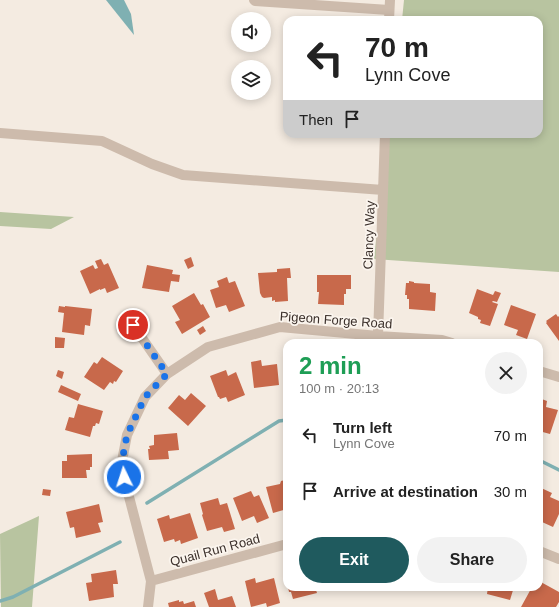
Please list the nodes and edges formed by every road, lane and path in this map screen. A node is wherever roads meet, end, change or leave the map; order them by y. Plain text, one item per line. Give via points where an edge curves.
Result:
1 (254, 0) edge
2 (390, 10) edge
3 (0, 133) edge
4 (385, 138) edge
5 (383, 190) junction
6 (133, 325) dead end
7 (378, 336) junction
8 (426, 339) edge
9 (543, 372) edge
10 (167, 374) junction
11 (559, 377) edge
12 (283, 545) edge
13 (543, 552) edge
14 (559, 559) edge
15 (151, 581) junction
16 (148, 607) edge

1 - 2 street
3 - 5 street via 102,141 183,175
4 - 5 street, Clancy Way
5 - 7 street, Clancy Way
6 - 10 street
7 - 8 street, Pigeon Forge Road
7 - 10 street, Pigeon Forge Road via 280,327 208,348
9 - 11 street
10 - 15 street, Pigeon Forge Road via 145,397 127,435 121,466
12 - 15 street, Quail Run Road
13 - 14 street
15 - 16 street, Pigeon Forge Road

